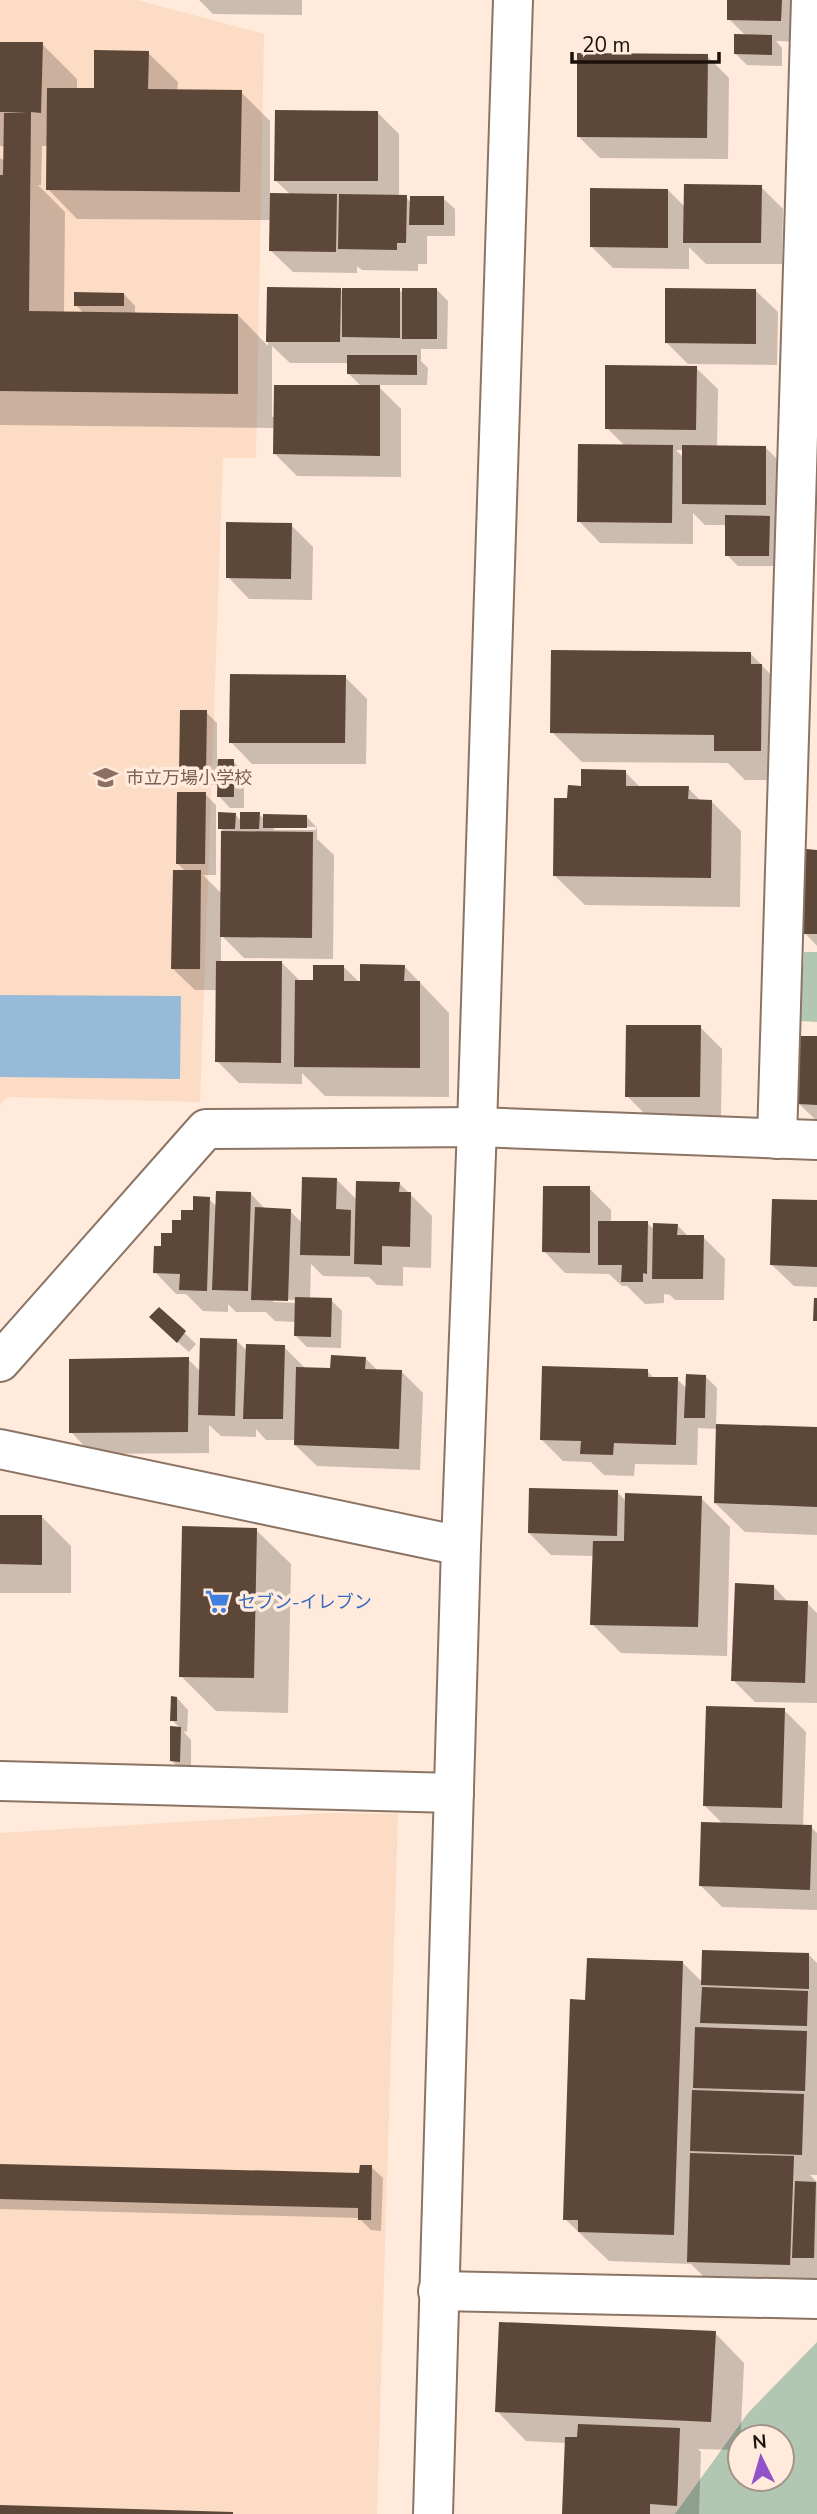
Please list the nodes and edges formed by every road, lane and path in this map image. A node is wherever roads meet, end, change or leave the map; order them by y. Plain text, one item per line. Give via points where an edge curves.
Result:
1 (513, 0) edge
2 (810, 0) edge
3 (812, 110) edge
4 (807, 445) edge
5 (802, 780) edge
6 (477, 1128) junction
7 (777, 1139) junction
8 (817, 1140) edge
9 (0, 1362) edge
10 (0, 1449) edge
11 (461, 1546) junction
12 (0, 1781) edge
13 (454, 1793) junction
14 (438, 2291) junction
15 (817, 2299) edge
16 (433, 2514) edge

1 - 6 street
2 - 3 street
3 - 4 street
4 - 5 street
5 - 7 street
6 - 7 street
6 - 9 street via 206,1129
6 - 11 street
7 - 8 street
10 - 11 street
11 - 13 street
12 - 13 street
13 - 14 street
14 - 15 street
14 - 16 street

